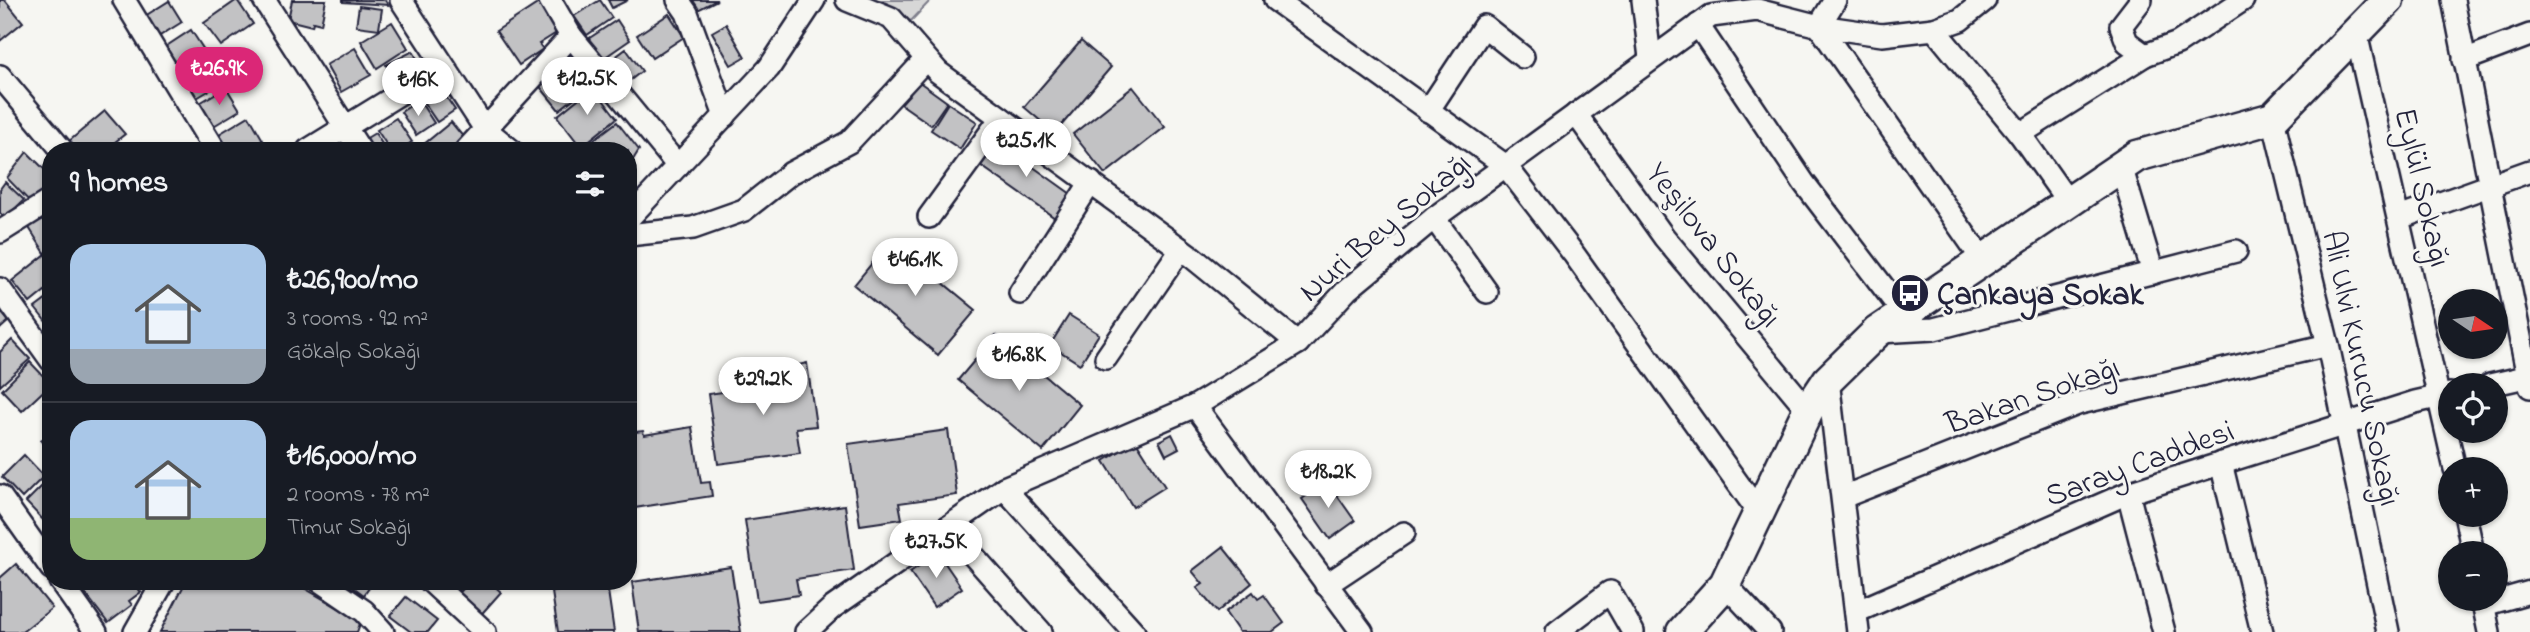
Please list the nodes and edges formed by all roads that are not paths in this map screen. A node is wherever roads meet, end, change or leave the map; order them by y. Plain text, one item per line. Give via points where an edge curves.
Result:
1 (124, 0) edge
2 (264, 0) edge
3 (401, 0) edge
4 (550, 0) edge
5 (814, 0) edge
6 (847, 0) edge
7 (1275, 0) edge
8 (1643, 0) edge
9 (1835, 0) edge
10 (1985, 0) edge
11 (2141, 0) edge
12 (2243, 0) edge
13 (2388, 0) edge
14 (2453, 0) edge
15 (683, 7) edge
16 (1698, 25) junction
17 (1819, 26) junction
18 (1934, 29) junction
19 (2356, 33) junction
20 (2530, 35) edge
21 (571, 36) junction
22 (2145, 55) junction
23 (1523, 57) dead end
24 (1650, 58) junction
25 (926, 59) junction
26 (2464, 60) junction
27 (443, 67) junction
28 (0, 76) edge
29 (1428, 111) junction
30 (1576, 114) junction
31 (725, 116) junction
32 (1001, 118) junction
33 (2273, 118) junction
34 (345, 128) junction
35 (485, 130) junction
36 (2020, 134) junction
37 (55, 142) edge
38 (210, 142) edge
39 (321, 142) edge
40 (355, 142) edge
41 (474, 142) edge
42 (500, 142) edge
43 (678, 166) junction
44 (1506, 166) junction
45 (2121, 166) junction
46 (2530, 171) edge
47 (1091, 181) junction
48 (2490, 186) junction
49 (2068, 202) junction
50 (42, 206) edge
51 (637, 209) edge
52 (929, 217) dead end
53 (1434, 218) junction
54 (2399, 218) junction
55 (0, 232) edge
56 (637, 234) edge
57 (1181, 249) junction
58 (2236, 251) dead end
59 (1982, 259) junction
60 (2153, 273) junction
61 (0, 289) edge
62 (1488, 292) dead end
63 (1020, 293) dead end
64 (1904, 314) junction
65 (1877, 332) junction
66 (1298, 343) junction
67 (2328, 345) junction
68 (42, 347) edge
69 (1106, 358) dead end
70 (2439, 373) edge
71 (1828, 380) junction
72 (2529, 380) edge
73 (2508, 383) edge
74 (2438, 397) edge
75 (1195, 406) junction
76 (1808, 410) junction
77 (2344, 425) junction
78 (2221, 463) junction
79 (1004, 488) junction
80 (2128, 493) junction
81 (0, 496) edge
82 (1843, 496) junction
83 (1760, 514) junction
84 (948, 527) junction
85 (1404, 533) dead end
86 (42, 555) edge
87 (1725, 584) junction
88 (1326, 585) junction
89 (66, 590) edge
90 (158, 590) edge
91 (333, 590) edge
92 (440, 590) edge
93 (2530, 592) edge
94 (2508, 597) edge
95 (2485, 611) edge
96 (1858, 621) edge
97 (96, 632) edge
98 (135, 632) edge
99 (383, 632) edge
100 (485, 632) edge
101 (806, 632) edge
102 (1041, 632) edge
103 (1134, 632) edge
104 (1362, 632) edge
105 (1557, 632) edge
106 (1633, 632) edge
107 (1682, 632) edge
108 (1770, 632) edge
109 (2164, 632) edge
110 (2262, 632) edge
111 (2388, 632) edge
112 (2489, 632) edge

1 - 38 street
2 - 34 street
3 - 27 street
4 - 21 street
5 - 31 street via 769,68
6 - 25 street via 891,18
7 - 29 street
8 - 24 street
9 - 17 street
10 - 18 street, Nuri Bey Sokağı via 1960,20
11 - 22 street via 2121,26 2127,42
12 - 22 street via 2178,43
13 - 19 street
14 - 26 street
15 - 31 street
16 - 17 street, Nuri Bey Sokağı via 1711,16 1757,10
16 - 24 street, Nuri Bey Sokağı
16 - 64 street via 1804,183
17 - 18 street, Nuri Bey Sokağı via 1882,36
17 - 59 street
18 - 36 street
19 - 33 street
19 - 54 street, Eylül Sokağı
20 - 26 street
21 - 35 street
21 - 43 street
22 - 36 street
23 - 29 street via 1484,26
24 - 30 street, Nuri Bey Sokağı
25 - 32 street
25 - 56 street via 849,142 791,173 744,210 693,228
26 - 48 street
27 - 34 street
27 - 35 street
28 - 37 street
29 - 44 street
30 - 44 street, Nuri Bey Sokağı
30 - 76 street, Yeşilova Sokağı via 1664,237
31 - 43 street
32 - 47 street
32 - 52 street
33 - 45 street via 2137,156
33 - 67 street, Ali Ulvi Kurucu Sokağı
34 - 39 street
34 - 40 street
35 - 41 street
35 - 42 street
36 - 49 street
43 - 51 street
44 - 53 street, Nuri Bey Sokağı
44 - 83 street
45 - 49 street
45 - 60 street
46 - 48 street
47 - 57 street
47 - 63 street
48 - 54 street
48 - 72 street
49 - 59 street
50 - 55 street
53 - 62 street
53 - 66 street, Nuri Bey Sokağı via 1347,290
54 - 70 street, Eylül Sokağı
57 - 66 street
57 - 69 street
58 - 60 street
59 - 64 street
60 - 65 street via 1934,328
61 - 68 street
64 - 65 street
65 - 71 street
66 - 75 street, Nuri Bey Sokağı
67 - 77 street, Ali Ulvi Kurucu Sokağı
67 - 82 street, Bakan Sokağı via 2080,403
71 - 76 street
71 - 82 street
72 - 73 street
74 - 77 street, Saray Caddesi
75 - 79 street, Nuri Bey Sokağı
75 - 88 street
76 - 83 street
77 - 78 street, Saray Caddesi
77 - 111 street, Ali Ulvi Kurucu Sokağı
78 - 80 street, Saray Caddesi
78 - 110 street
79 - 84 street, Nuri Bey Sokağı
79 - 103 street
80 - 96 street, Saray Caddesi
80 - 109 street
81 - 86 street
82 - 96 street
83 - 87 street
84 - 101 street, Nuri Bey Sokağı via 832,608
84 - 102 street
85 - 88 street
87 - 107 street
87 - 108 street
88 - 104 street
89 - 97 street
90 - 98 street
91 - 99 street via 364,611
92 - 100 street
93 - 94 street
95 - 112 street
105 - 106 street via 1610,592

